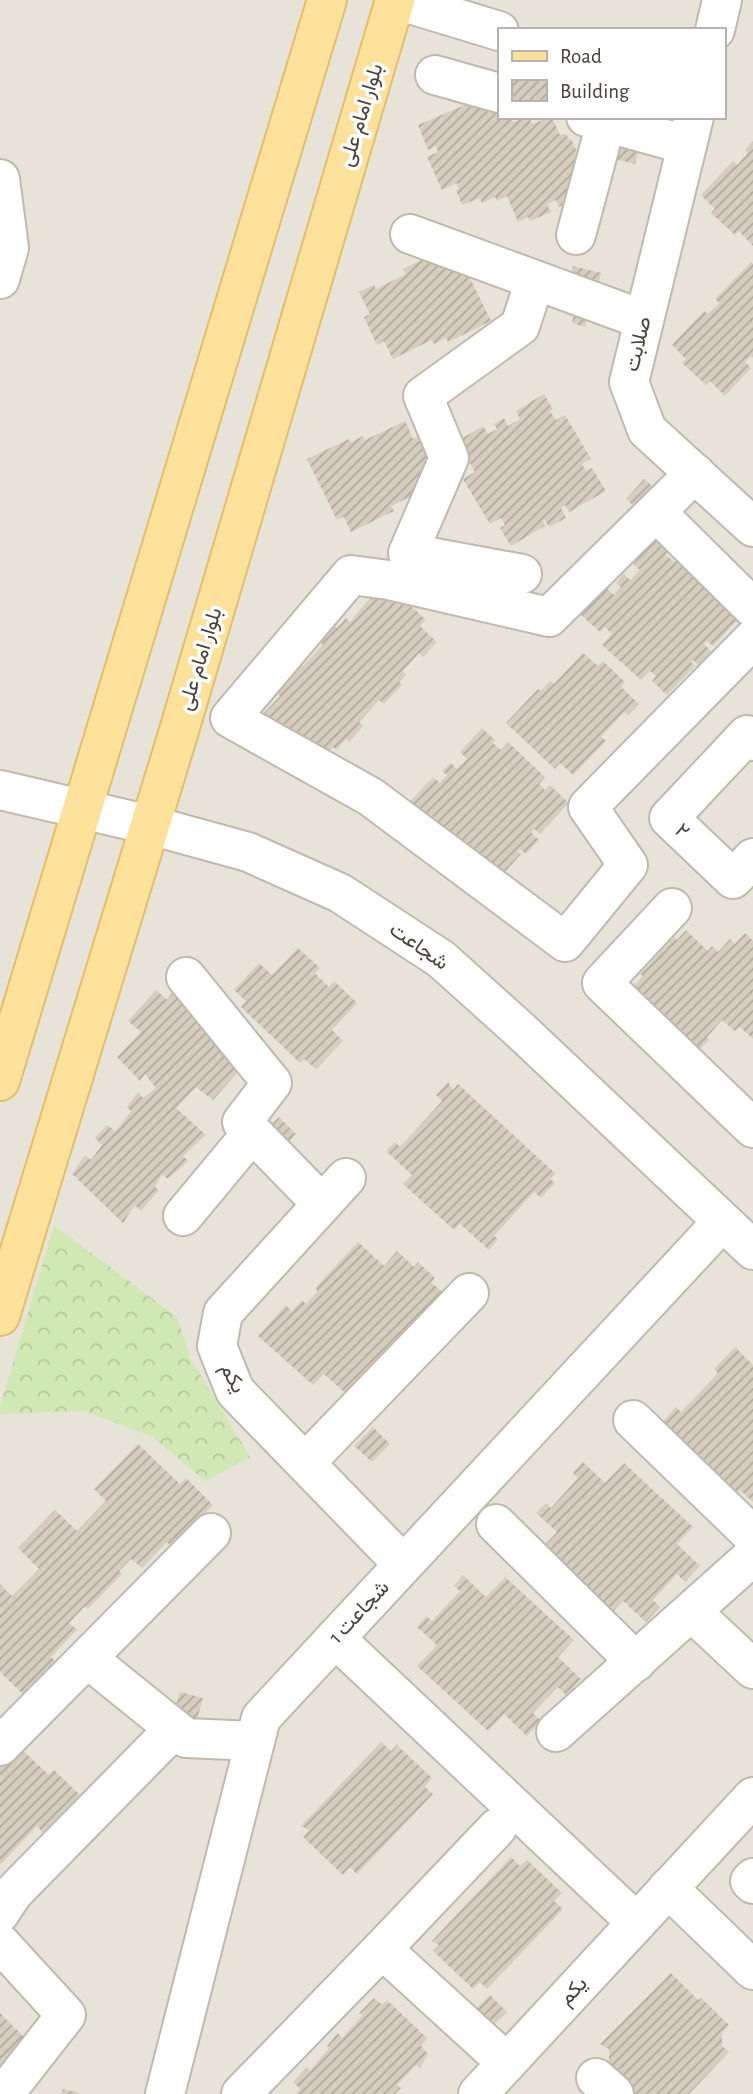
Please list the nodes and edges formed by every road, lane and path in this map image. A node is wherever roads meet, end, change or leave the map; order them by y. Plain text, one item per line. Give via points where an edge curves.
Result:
1 (327, 0) edge
2 (396, 0) edge
3 (722, 0) edge
4 (715, 28) edge
5 (498, 31) edge
6 (435, 75) dead end
7 (498, 93) edge
8 (596, 120) edge
9 (690, 131) edge
10 (0, 179) edge
11 (410, 234) dead end
12 (576, 235) dead end
13 (0, 279) edge
14 (535, 280) junction
15 (644, 320) junction
16 (695, 473) junction
17 (656, 512) junction
18 (753, 527) edge
19 (522, 574) dead end
20 (753, 608) edge
21 (753, 639) edge
22 (751, 735) edge
23 (0, 790) edge
24 (82, 810) junction
25 (150, 825) junction
26 (753, 858) edge
27 (672, 908) dead end
28 (186, 977) dead end
29 (0, 1081) edge
30 (753, 1128) edge
31 (252, 1133) junction
32 (183, 1216) dead end
33 (722, 1222) junction
34 (753, 1250) edge
35 (469, 1293) dead end
36 (0, 1316) edge
37 (633, 1420) dead end
38 (305, 1463) junction
39 (496, 1524) dead end
40 (211, 1533) dead end
41 (753, 1535) edge
42 (753, 1556) edge
43 (403, 1564) junction
44 (692, 1612) junction
45 (335, 1638) junction
46 (88, 1659) junction
47 (636, 1662) junction
48 (753, 1669) edge
49 (174, 1729) junction
50 (556, 1732) dead end
51 (255, 1741) junction
52 (0, 1746) edge
53 (753, 1797) edge
54 (497, 1828) dead end
55 (753, 1878) edge
56 (753, 1884) edge
57 (668, 1888) junction
58 (0, 1913) edge
59 (636, 1922) junction
60 (0, 1943) edge
61 (382, 1949) junction
62 (753, 1970) edge
63 (507, 2063) junction
64 (5, 2094) edge
65 (165, 2094) edge
66 (241, 2094) edge
67 (478, 2094) edge

1 - 24 main road
2 - 5 street
2 - 25 main road, بلوار امام علی
3 - 4 street
6 - 7 street
8 - 9 street
8 - 12 street
9 - 15 street, صلابت
10 - 13 street via 9,248
11 - 14 street
14 - 15 street
14 - 19 street via 520,326 423,396 449,458 408,553
15 - 16 street, صلابت via 629,382 647,430
16 - 17 street
16 - 18 street, صلابت
17 - 20 street
17 - 21 street via 550,617 351,575 230,718 371,797 565,942 628,865 588,807
22 - 26 street, ۲ via 669,818 733,879
23 - 24 street, شجاعت
24 - 25 street, شجاعت
24 - 29 main road
25 - 33 street, شجاعت via 248,852 340,892 441,959
25 - 36 main road, بلوار امام علی
27 - 30 street via 602,984
28 - 31 street via 272,1083 242,1122
31 - 32 street
31 - 38 street, یکم via 334,1191 223,1313 216,1346 235,1391
33 - 34 street, شجاعت
33 - 43 street, شجاعت 1
35 - 38 street
37 - 41 street
38 - 43 street, یکم
39 - 47 street
40 - 46 street
42 - 44 street
43 - 45 street, شجاعت 1
44 - 47 street
44 - 48 street
45 - 51 street, شجاعت 1 via 261,1717
45 - 59 street
46 - 49 street
46 - 52 street
47 - 50 street
49 - 51 street via 186,1738
49 - 58 street via 13,1893
51 - 65 street, شجاعت 1
53 - 57 street, یکم
54 - 61 street
55 - 56 street
57 - 59 street, یکم
57 - 62 street
59 - 63 street, یکم
60 - 64 street via 66,2015
61 - 63 street
61 - 66 street
63 - 67 street, یکم

